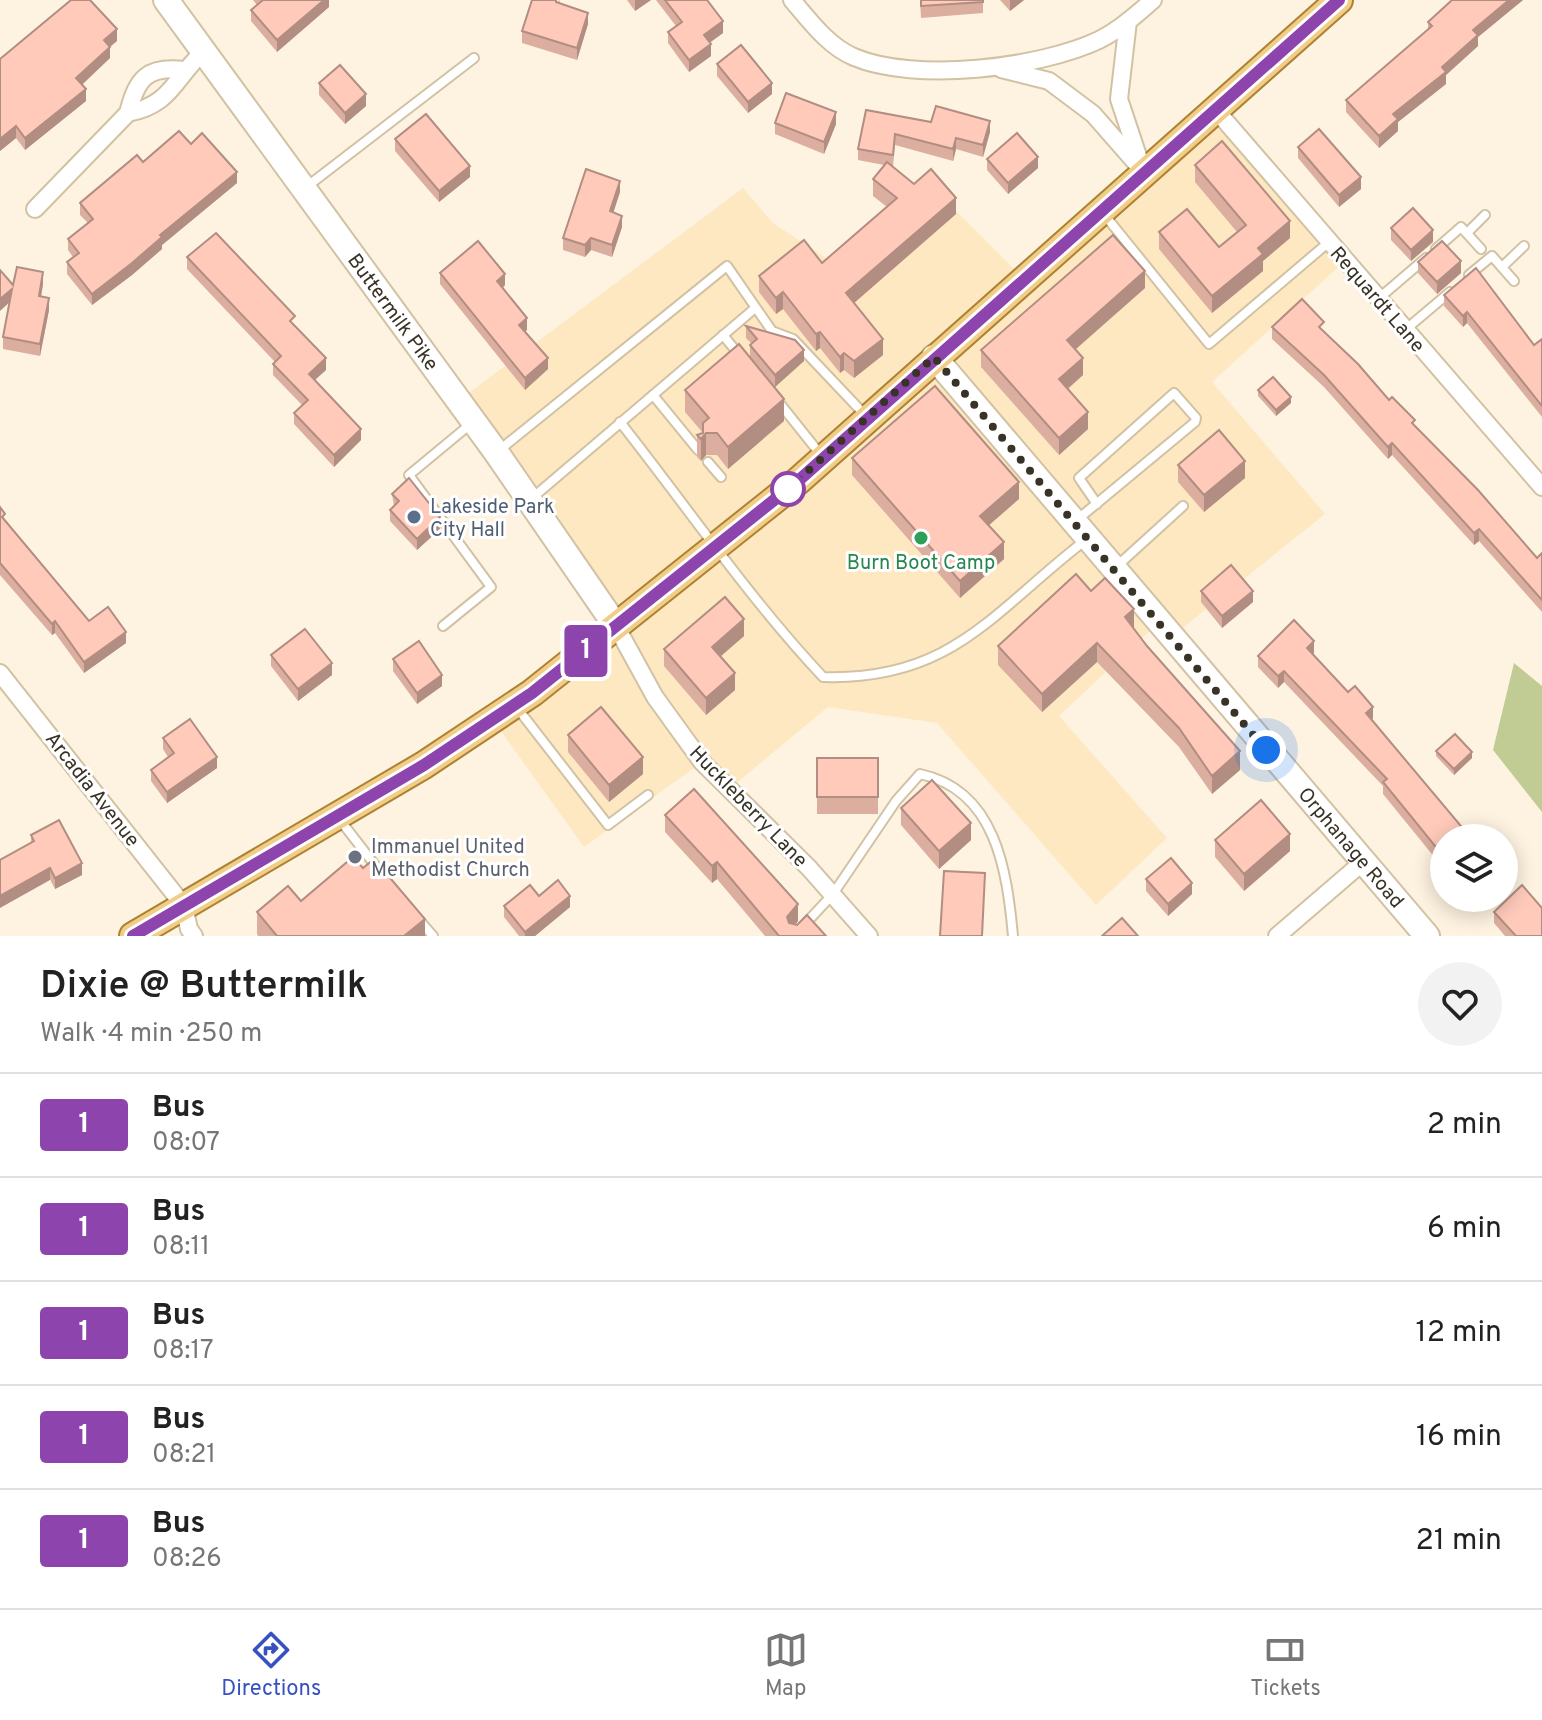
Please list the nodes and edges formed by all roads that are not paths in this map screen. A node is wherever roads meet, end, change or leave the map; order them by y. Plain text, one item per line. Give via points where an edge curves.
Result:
1 (166, 0) edge
2 (792, 0) edge
3 (1153, 0) edge
4 (1339, 0) edge
5 (1128, 21) junction
6 (203, 52) junction
7 (474, 58) dead end
8 (995, 67) junction
9 (184, 70) junction
10 (1215, 109) junction
11 (128, 113) junction
12 (1143, 171) junction
13 (304, 189) junction
14 (35, 209) dead end
15 (1100, 209) junction
16 (1485, 215) dead end
17 (1467, 233) junction
18 (1329, 242) junction
19 (1524, 246) dead end
20 (1481, 249) dead end
21 (1502, 267) junction
22 (1514, 281) dead end
23 (1378, 299) junction
24 (754, 309) junction
25 (1405, 330) junction
26 (723, 335) junction
27 (934, 357) junction
28 (743, 359) edge
29 (653, 395) junction
30 (773, 395) edge
31 (868, 418) junction
32 (474, 422) junction
33 (620, 422) junction
34 (698, 450) edge
35 (496, 452) junction
36 (824, 458) junction
37 (708, 462) dead end
38 (721, 477) dead end
39 (1542, 487) edge
40 (530, 500) junction
41 (1097, 504) junction
42 (1183, 506) dead end
43 (1081, 530) junction
44 (713, 548) junction
45 (1113, 569) junction
46 (443, 626) dead end
47 (616, 626) junction
48 (0, 673) edge
49 (515, 705) junction
50 (648, 795) dead end
51 (337, 816) junction
52 (1363, 862) junction
53 (385, 879) edge
54 (833, 894) junction
55 (184, 906) junction
56 (414, 913) edge
57 (133, 936) edge
58 (194, 936) edge
59 (433, 936) edge
60 (794, 936) edge
61 (869, 936) edge
62 (1013, 936) edge
63 (1277, 936) edge
64 (1427, 936) edge

1 - 6 main road, Buttermilk Pike
2 - 8 street via 834,46 874,64
3 - 5 street
4 - 10 main road
5 - 8 street via 1078,49
5 - 12 street via 1119,99
6 - 9 street
6 - 13 main road, Buttermilk Pike
7 - 13 lane
8 - 12 street via 1049,81 1093,114
9 - 11 street via 168,96 150,109
9 - 11 street via 163,68 147,74 133,92
10 - 12 main road
10 - 18 street, Requardt Lane
11 - 14 street
12 - 15 main road
13 - 32 main road, Buttermilk Pike
15 - 18 lane via 1209,344
15 - 27 main road
16 - 17 lane
17 - 20 lane
17 - 23 lane via 1461,227
18 - 23 street, Requardt Lane
19 - 21 lane
21 - 22 lane
21 - 25 lane via 1492,256
23 - 25 street, Requardt Lane
24 - 26 lane
24 - 31 lane via 772,331 793,339
24 - 35 lane via 727,266
25 - 39 street, Requardt Lane
26 - 28 lane
26 - 29 lane
27 - 31 main road
27 - 43 main road, Orphanage Road
29 - 33 lane
29 - 34 lane
30 - 36 lane
31 - 36 main road
32 - 35 main road, Buttermilk Pike
32 - 46 lane via 409,475 491,587
33 - 40 lane
33 - 44 lane via 685,503
35 - 40 main road, Buttermilk Pike
36 - 44 main road
37 - 38 lane
40 - 47 main road, Buttermilk Pike
41 - 41 lane via 1196,418 1174,393 1079,478
41 - 43 lane
42 - 45 lane
43 - 44 lane via 980,630 941,656 855,678 823,677
43 - 45 main road, Orphanage Road
44 - 47 main road
45 - 52 main road, Orphanage Road
47 - 49 main road
47 - 54 street, Huckleberry Lane via 655,697 702,762
48 - 55 street, Arcadia Avenue
49 - 50 lane via 608,825
49 - 51 main road
51 - 53 lane
51 - 55 main road
52 - 63 street
52 - 64 main road, Orphanage Road
54 - 60 lane
54 - 61 street, Huckleberry Lane
54 - 62 lane via 920,774 942,779 983,819 1002,855
55 - 57 main road
55 - 58 street, Arcadia Avenue
56 - 59 lane

